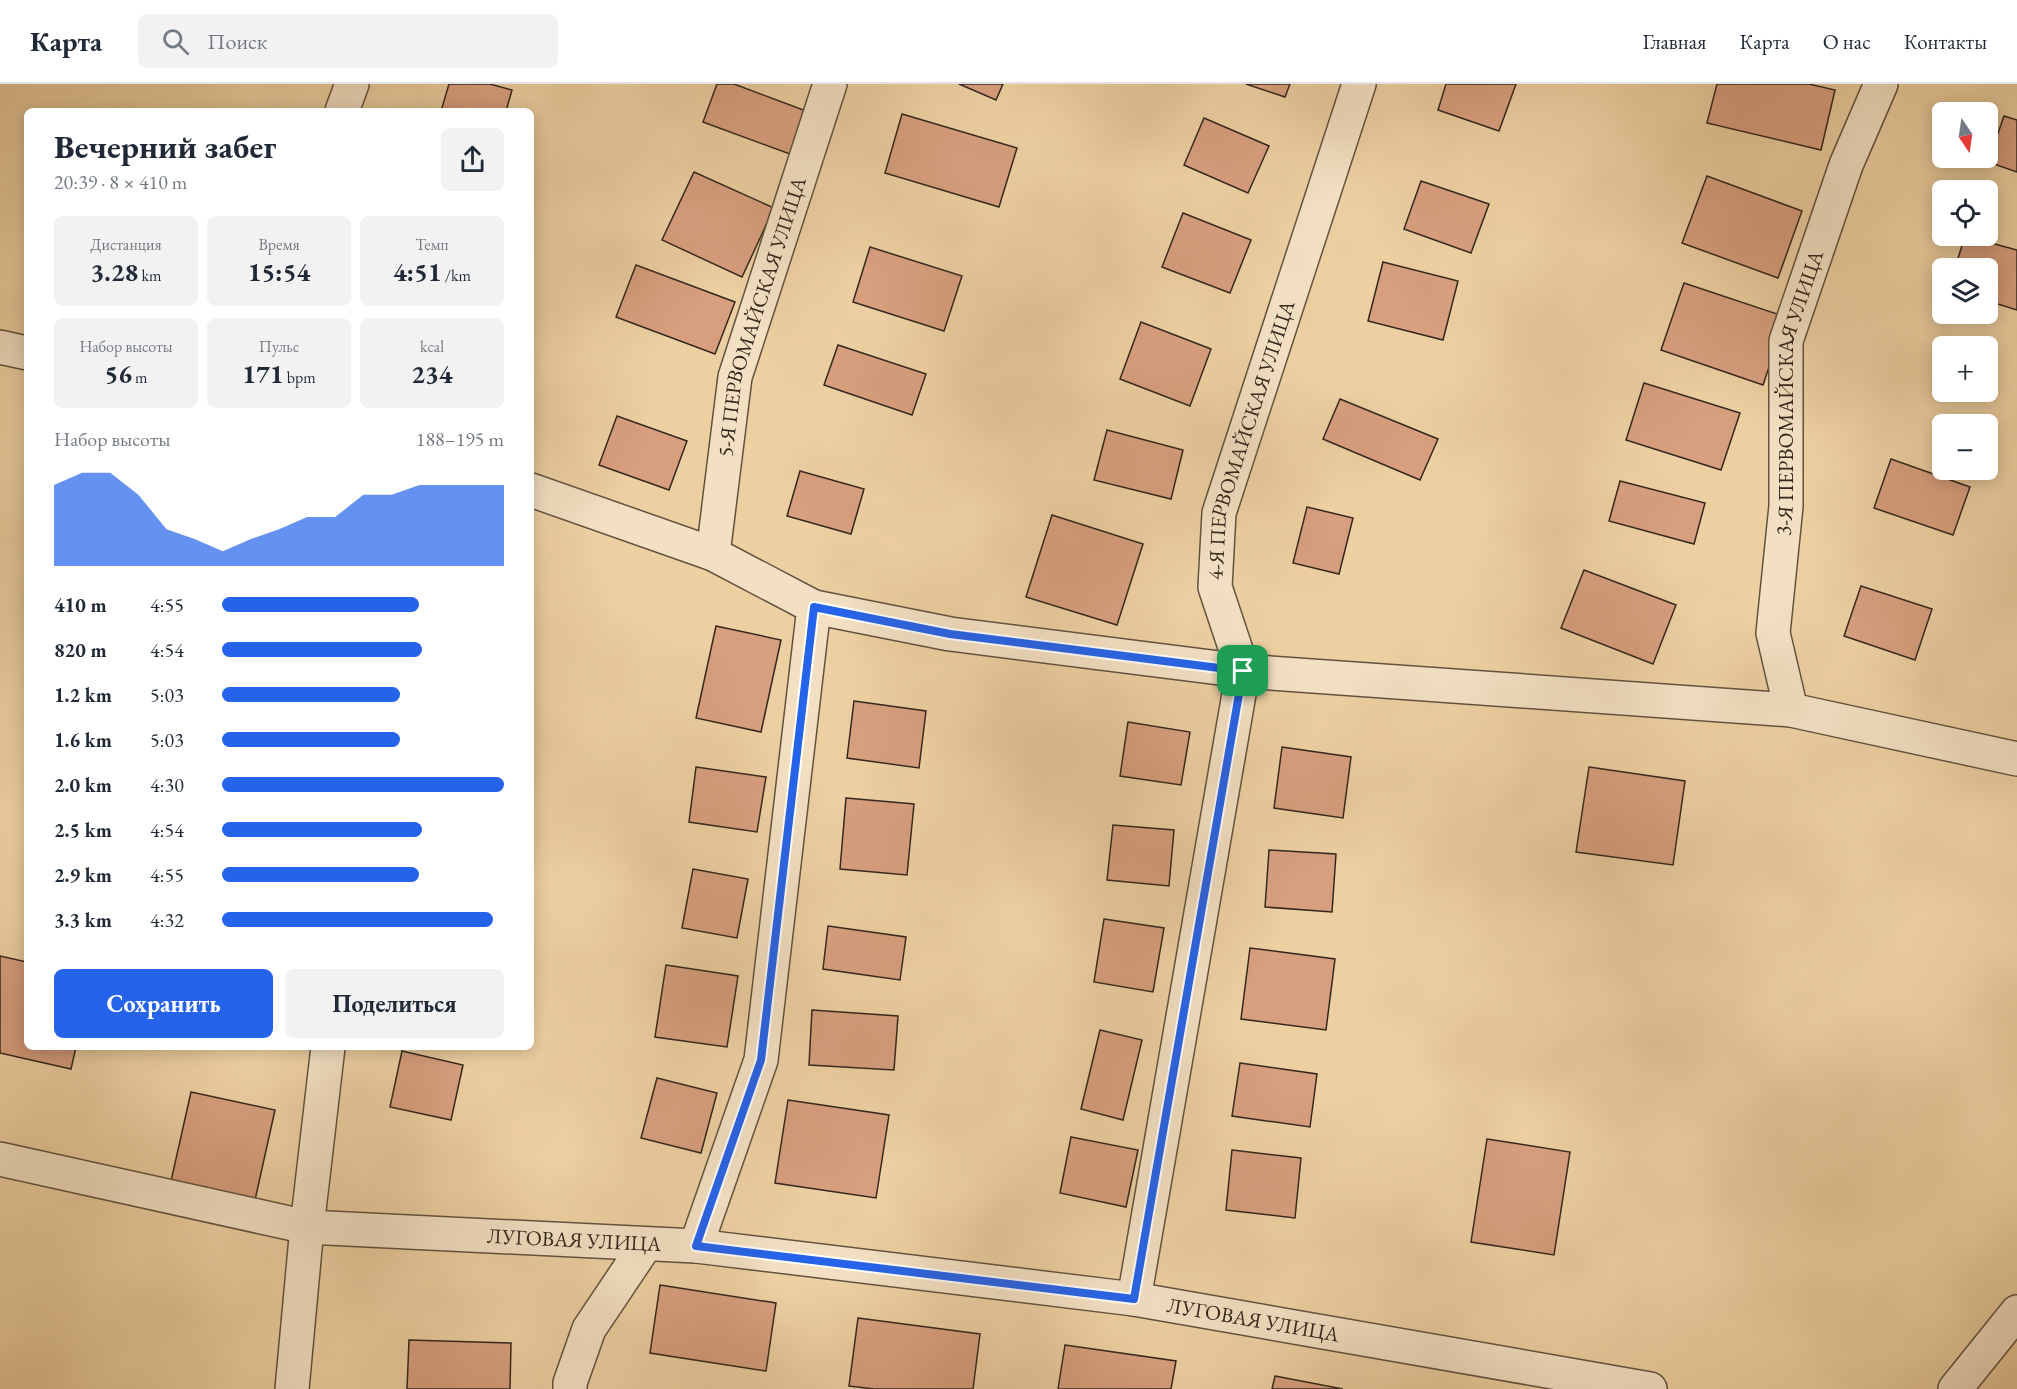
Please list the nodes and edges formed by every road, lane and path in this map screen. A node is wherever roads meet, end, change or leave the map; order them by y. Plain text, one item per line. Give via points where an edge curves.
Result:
1 (352, 84) edge
2 (830, 84) edge
3 (1359, 84) edge
4 (1881, 84) edge
5 (343, 108) edge
6 (0, 347) edge
7 (24, 352) edge
8 (534, 491) edge
9 (713, 554) junction
10 (814, 607) junction
11 (1243, 671) junction
12 (1791, 710) junction
13 (2017, 759) edge
14 (328, 1050) edge
15 (0, 1159) edge
16 (307, 1227) junction
17 (646, 1244) junction
18 (696, 1246) junction
19 (1134, 1299) junction
20 (2017, 1312) edge
21 (292, 1389) edge
22 (570, 1389) edge
23 (1650, 1389) edge
24 (1955, 1389) edge

1 - 5 street
2 - 9 street, 5-Я ПЕРВОМАЙСКАЯ УЛИЦА via 735,376
3 - 11 street, 4-Я ПЕРВОМАЙСКАЯ УЛИЦА via 1219,513 1215,587
4 - 12 street, 3-Я ПЕРВОМАЙСКАЯ УЛИЦА via 1846,165 1786,341 1786,506 1773,633
6 - 7 street
8 - 9 street
9 - 10 street
10 - 11 street via 950,634
10 - 18 street via 761,1060
11 - 12 street
11 - 19 street, 4-Я ПЕРВОМАЙСКАЯ УЛИЦА
12 - 13 street
14 - 16 street
15 - 16 street, ЛУГОВАЯ УЛИЦА
16 - 17 street, ЛУГОВАЯ УЛИЦА
16 - 21 street
17 - 18 street, ЛУГОВАЯ УЛИЦА
17 - 22 street via 589,1329
18 - 19 street, ЛУГОВАЯ УЛИЦА
19 - 23 street, ЛУГОВАЯ УЛИЦА
20 - 24 street

